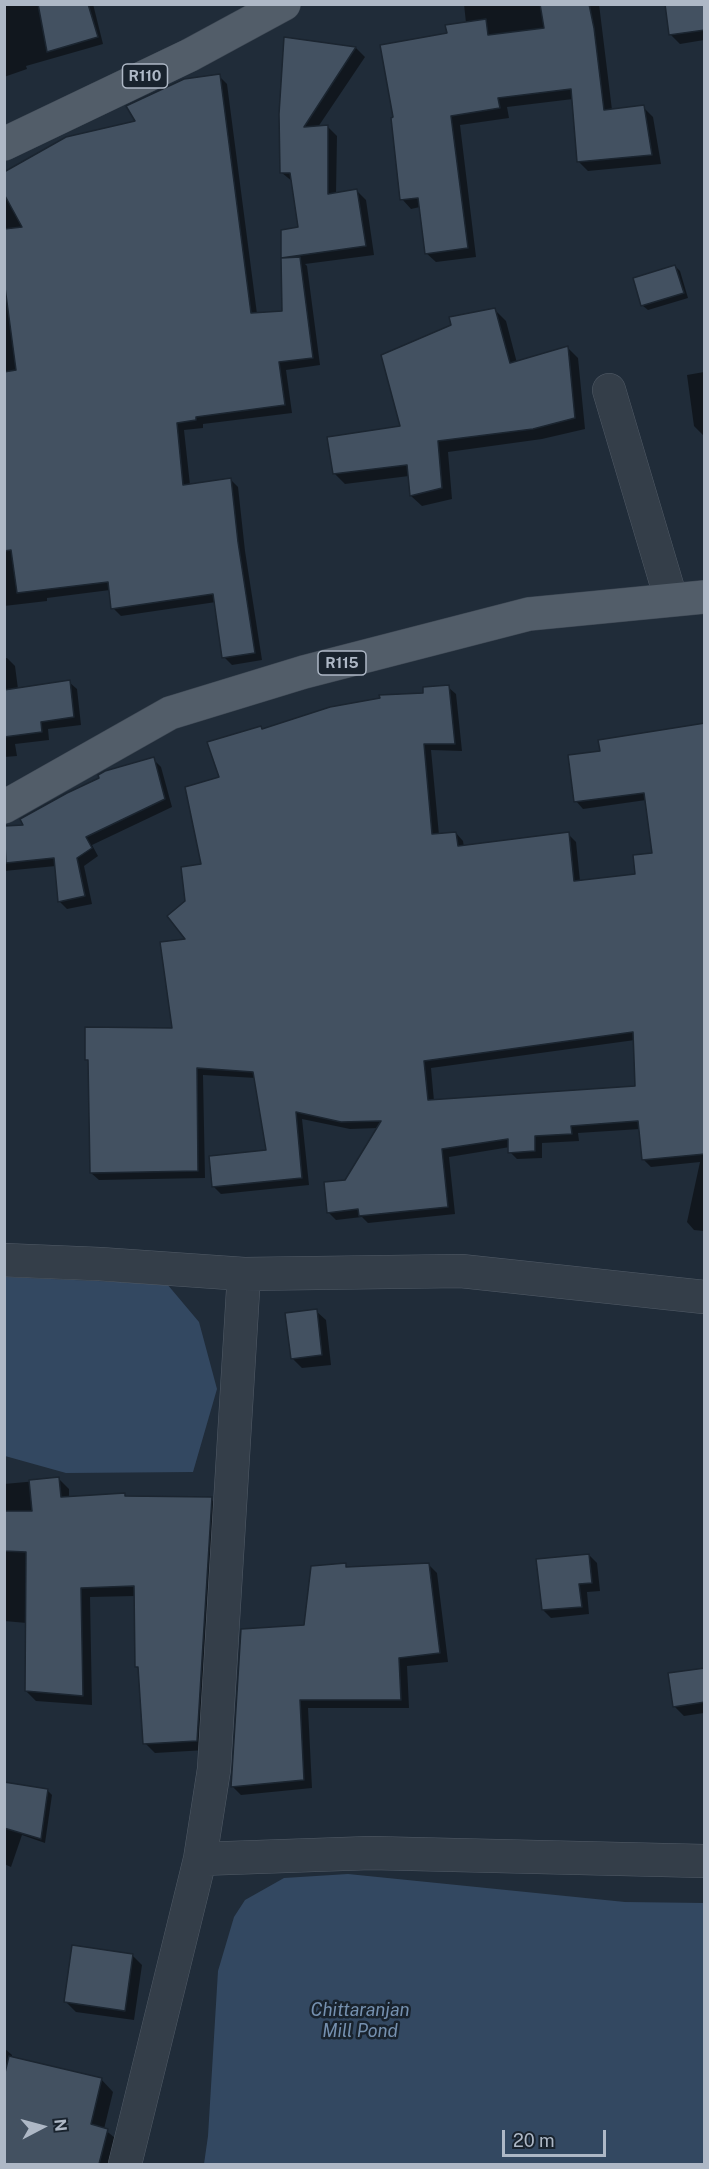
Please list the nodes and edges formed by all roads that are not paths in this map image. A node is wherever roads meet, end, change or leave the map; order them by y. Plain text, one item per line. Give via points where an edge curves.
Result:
1 (284, 4) edge
2 (4, 144) edge
3 (609, 390) dead end
4 (705, 597) edge
5 (671, 599) junction
6 (4, 807) edge
7 (4, 1260) edge
8 (244, 1274) junction
9 (705, 1297) edge
10 (200, 1859) junction
11 (705, 1861) edge
12 (125, 2164) edge

1 - 2 main road, R110 via 190,55
3 - 5 street
4 - 5 main road, R115
5 - 6 main road, R115 via 529,614 304,672 170,713
7 - 8 street
8 - 9 street via 461,1271
8 - 10 street via 214,1769
10 - 11 street via 371,1853
10 - 12 street

